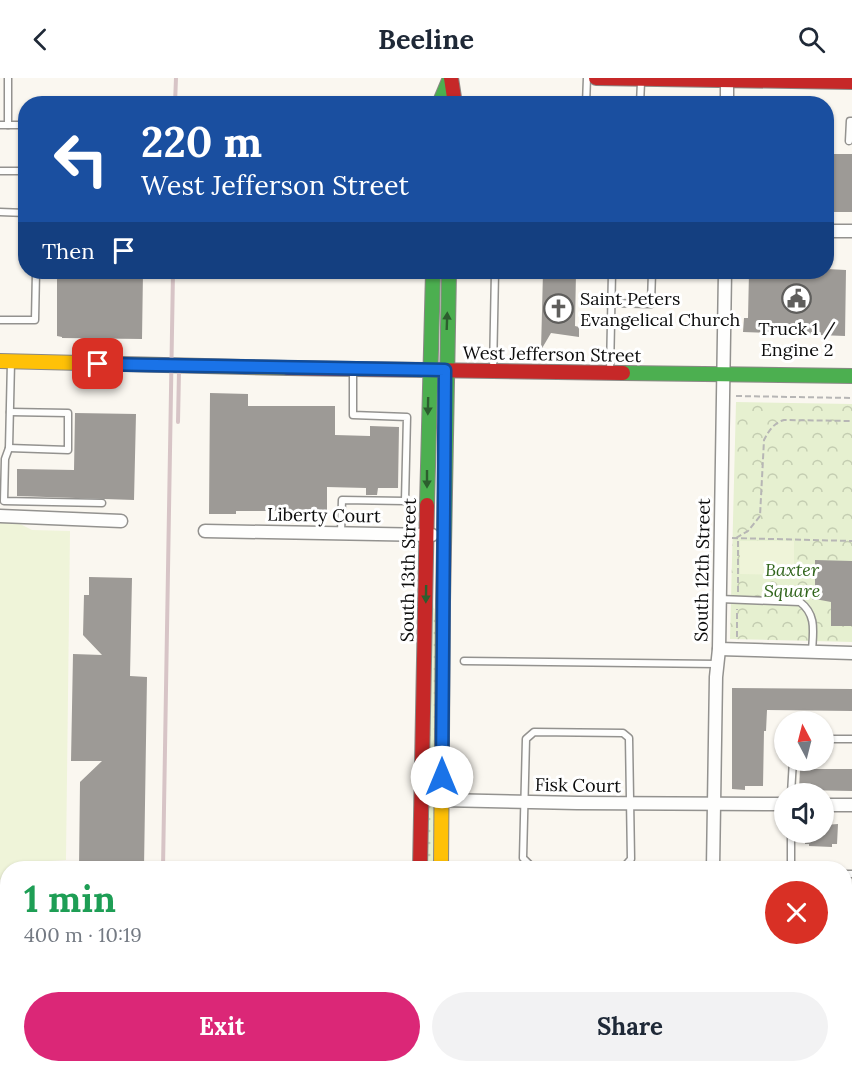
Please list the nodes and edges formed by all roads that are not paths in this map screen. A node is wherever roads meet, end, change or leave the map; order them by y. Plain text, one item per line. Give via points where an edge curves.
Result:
1 (8, 78) edge
2 (451, 78) edge
3 (587, 78) edge
4 (596, 78) edge
5 (641, 79) edge
6 (727, 79) edge
7 (832, 80) edge
8 (852, 82) edge
9 (443, 96) edge
10 (454, 96) edge
11 (586, 96) edge
12 (640, 96) edge
13 (727, 96) edge
14 (852, 121) edge
15 (0, 125) edge
16 (8, 125) junction
17 (18, 125) edge
18 (849, 141) dead end
19 (0, 171) edge
20 (18, 171) edge
21 (0, 212) edge
22 (18, 213) edge
23 (834, 231) edge
24 (852, 231) edge
25 (36, 279) edge
26 (433, 279) edge
27 (448, 279) edge
28 (495, 279) edge
29 (612, 279) edge
30 (651, 279) edge
31 (725, 279) edge
32 (611, 303) junction
33 (0, 320) edge
34 (6, 361) edge
35 (353, 369) junction
36 (429, 370) junction
37 (445, 370) junction
38 (493, 371) junction
39 (610, 373) junction
40 (723, 375) junction
41 (852, 376) edge
42 (10, 412) junction
43 (9, 448) junction
44 (102, 503) dead end
45 (0, 516) edge
46 (121, 521) dead end
47 (205, 531) dead end
48 (341, 534) junction
49 (427, 535) junction
50 (443, 535) junction
51 (720, 599) junction
52 (719, 649) junction
53 (812, 651) junction
54 (852, 653) edge
55 (464, 661) dead end
56 (717, 664) junction
57 (834, 739) edge
58 (852, 739) edge
59 (442, 800) junction
60 (525, 802) junction
61 (630, 804) junction
62 (713, 804) junction
63 (774, 804) edge
64 (834, 805) edge
65 (852, 806) edge
66 (791, 843) edge
67 (420, 861) edge
68 (441, 861) edge
69 (526, 861) edge
70 (629, 861) edge
71 (713, 861) edge
72 (791, 861) edge

1 - 16 lane
2 - 9 street
2 - 10 street
3 - 11 lane
4 - 5 street
5 - 6 street
5 - 12 lane
6 - 7 street
6 - 13 street
7 - 8 street
14 - 18 lane
15 - 16 lane
16 - 17 lane
19 - 20 lane
21 - 22 lane
23 - 24 street
25 - 33 lane via 35,320
26 - 36 street, South 13th Street
37 -> 27 street, South 13th Street
28 - 38 lane
29 - 32 lane
30 - 32 lane via 651,304
31 - 40 street, South 12th Street
32 - 39 lane
34 - 35 street, West Jefferson Street
34 - 42 lane
35 - 36 street, West Jefferson Street
35 - 48 lane via 352,415 407,417 405,501 342,500
36 - 37 street, West Jefferson Street
36 -> 49 street, South 13th Street
37 - 38 street, West Jefferson Street
37 - 50 street, South 13th Street
38 - 39 street, West Jefferson Street
39 - 40 street, West Jefferson Street
40 - 41 street, West Jefferson Street
40 - 51 street, South 12th Street
42 - 43 lane
42 - 43 lane via 68,413 68,450
43 - 44 lane via 3,501
45 - 46 street
47 - 48 street, Liberty Court
48 - 49 street, Liberty Court
49 - 50 street, Liberty Court
49 -> 67 street, South 13th Street
50 - 59 street, South 13th Street
51 - 52 street, South 12th Street
51 - 53 lane via 800,602 813,619
52 - 53 street
52 - 56 street, South 12th Street
53 - 54 street
55 - 56 lane
56 - 62 street, South 12th Street
57 - 58 lane
59 - 60 street, Fisk Court
59 - 68 street, South 13th Street
60 - 61 street, Fisk Court
60 - 61 lane via 526,738 534,732 623,733 629,738
60 - 69 lane
61 - 62 street, Fisk Court
61 - 70 lane
62 - 63 street, Fisk Court
62 - 71 street, South 12th Street
64 - 65 street
66 - 72 lane

